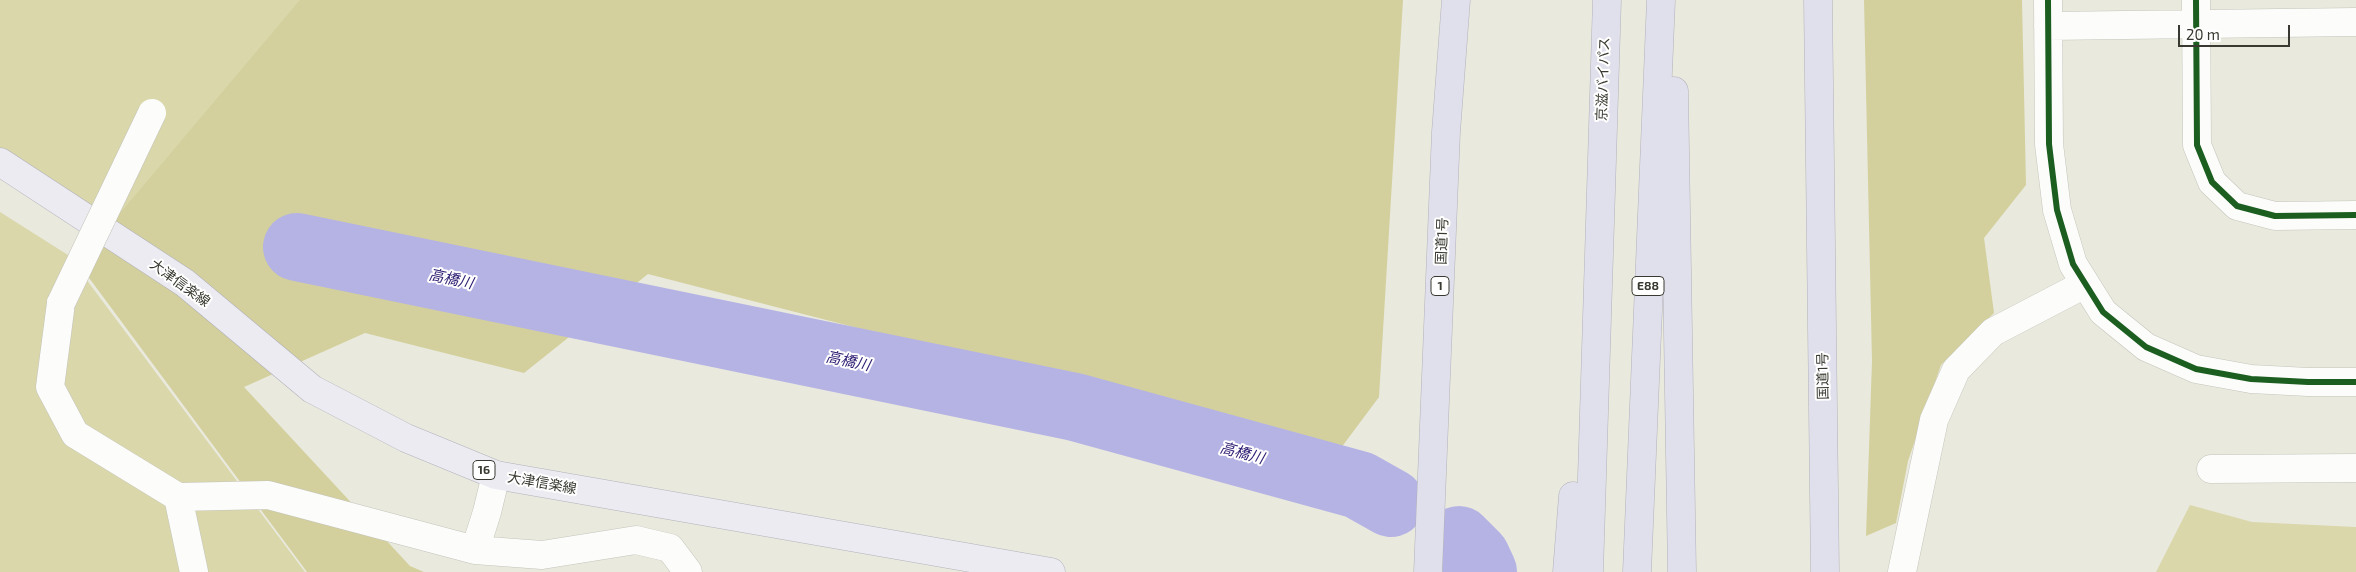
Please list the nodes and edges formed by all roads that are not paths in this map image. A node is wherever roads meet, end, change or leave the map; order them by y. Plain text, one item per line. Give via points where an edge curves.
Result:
1 (1456, 0) edge
2 (1606, 0) edge
3 (1662, 0) edge
4 (1672, 0) edge
5 (1818, 0) edge
6 (2196, 12) edge
7 (2048, 13) edge
8 (2356, 22) edge
9 (152, 113) dead end
10 (1600, 158) junction
11 (0, 162) edge
12 (2356, 215) edge
13 (2085, 284) junction
14 (2356, 382) edge
15 (2211, 468) dead end
16 (2356, 468) edge
17 (496, 475) junction
18 (178, 497) junction
19 (475, 550) junction
20 (194, 572) edge
21 (688, 572) edge
22 (1051, 572) edge
23 (1428, 572) edge
24 (1567, 572) edge
25 (1588, 572) edge
26 (1637, 572) edge
27 (1682, 572) edge
28 (1825, 572) edge
29 (1902, 572) edge

1 - 23 highway, 国道1号 / 1 via 1446,132
2 - 10 highway, 京滋バイパス
3 - 26 highway, E88
4 - 27 highway, E88
5 - 28 highway, 国道1号
6 - 7 street
6 - 8 street
6 - 12 street via 2197,145 2212,182 2237,206 2275,216
7 - 13 street via 2049,144 2057,210 2073,264
9 - 18 street, bridge via 61,303 50,387 75,434
10 - 24 highway
10 - 25 highway
11 - 17 main road, 大津信楽線 / 16 via 184,283 312,389 406,438
13 - 14 street via 2103,312 2146,347 2196,369 2251,379
13 - 29 street via 1993,332 1956,370 1934,420
15 - 16 street
17 - 19 street
17 - 22 main road, 大津信楽線 / 16
18 - 19 street via 268,495
18 - 20 street
19 - 21 street via 542,555 636,540 670,548

